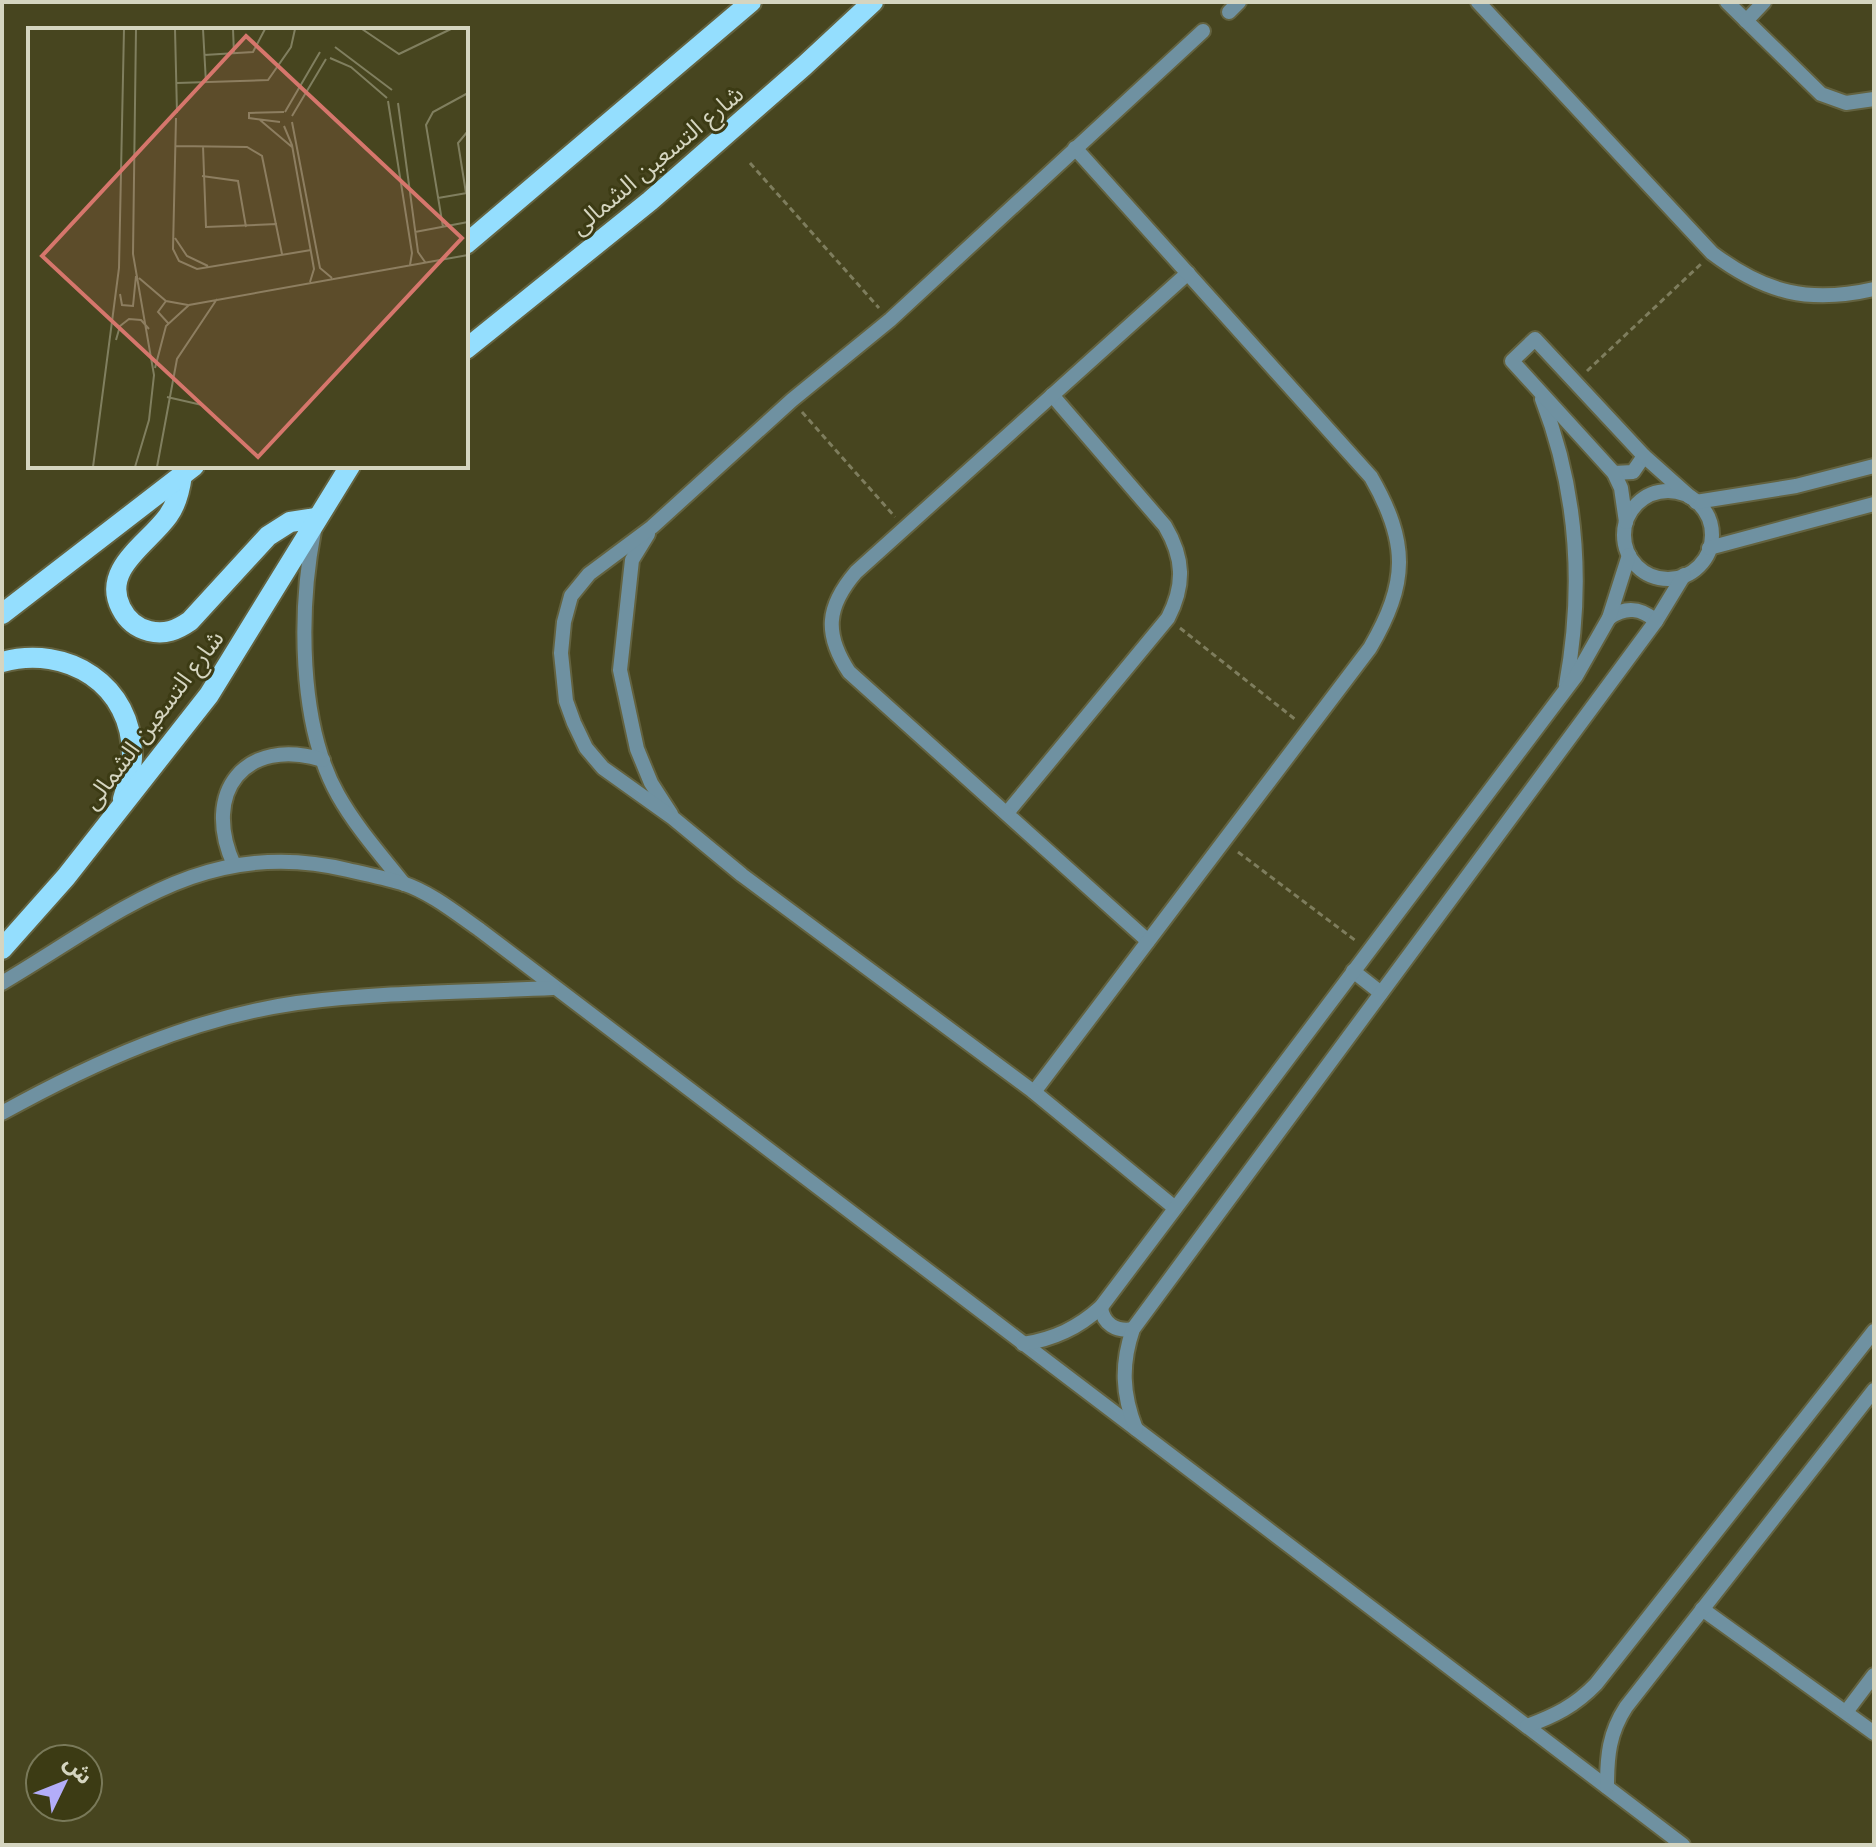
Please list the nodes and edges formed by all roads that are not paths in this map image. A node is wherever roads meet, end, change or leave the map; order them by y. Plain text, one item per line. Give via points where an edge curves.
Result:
1 (751, 2) edge
2 (873, 2) edge
3 (1478, 2) edge
4 (1501, 2) edge
5 (1727, 2) edge
6 (1764, 2) edge
7 (1489, 14) junction
8 (1746, 21) junction
9 (1203, 31) dead end
10 (1874, 99) edge
11 (1075, 148) junction
12 (468, 242) edge
13 (1188, 273) junction
14 (1874, 289) edge
15 (468, 347) edge
16 (1539, 391) junction
17 (1052, 395) junction
18 (1644, 456) junction
19 (1874, 466) edge
20 (349, 468) edge
21 (188, 471) edge
22 (1614, 473) junction
23 (1693, 500) junction
24 (1874, 504) edge
25 (316, 518) junction
26 (1626, 522) junction
27 (652, 527) junction
28 (1709, 548) junction
29 (1629, 555) junction
30 (1684, 575) junction
31 (2, 614) edge
32 (1609, 618) junction
33 (1656, 621) junction
34 (2, 662) edge
35 (1565, 691) junction
36 (323, 760) junction
37 (121, 806) junction
38 (1007, 813) junction
39 (673, 818) junction
40 (234, 865) junction
41 (404, 884) junction
42 (1148, 941) junction
43 (2, 949) edge
44 (1353, 971) junction
45 (2, 983) edge
46 (553, 988) junction
47 (1381, 993) junction
48 (1034, 1092) junction
49 (2, 1113) edge
50 (1175, 1208) junction
51 (1101, 1307) junction
52 (1133, 1329) junction
53 (1874, 1331) edge
54 (1023, 1344) junction
55 (1874, 1390) edge
56 (1136, 1429) junction
57 (1702, 1609) junction
58 (1874, 1675) edge
59 (1846, 1712) junction
60 (1527, 1726) junction
61 (1874, 1733) edge
62 (1607, 1787) junction
63 (1683, 1845) edge

1 - 12 main road
2 - 15 main road, شارع التسعين الشمالى via 650,201
3 - 7 street
4 - 7 street
5 - 8 street
6 - 8 street
7 - 14 street via 1712,253 1740,273 1792,293 1837,296
8 - 10 street via 1821,94 1846,103
9 - 11 street
11 - 13 street
11 - 27 street via 890,320
13 - 17 street
13 - 42 street via 1371,477 1390,509 1399,545 1398,581 1389,617 1370,648
16 - 18 street via 1512,361 1535,339
16 - 22 street
16 - 35 street via 1559,449 1575,539 1577,600
17 - 38 street via 1165,526 1181,562 1181,582 1168,618
17 - 38 street via 841,589 833,609 831,632 849,672
18 - 22 street via 1633,472
18 - 23 street
19 - 23 street via 1796,486
20 - 25 main road, شارع التسعين الشمالى
21 - 25 main road via 170,514 127,560 117,582 125,616 145,630 180,628 268,536 290,522
21 - 31 main road
22 - 26 street
23 - 26 street via 1665,491 1652,494 1640,500
23 - 28 street via 1709,519
24 - 28 street
25 - 36 street via 304,639
25 - 37 main road, شارع التسعين الشمالى via 209,695
26 - 29 street
27 - 39 street via 632,560 620,670 637,749
27 - 39 street via 589,574 571,596 562,673 566,701 586,748 603,768
28 - 30 street via 1698,566
29 - 30 street via 1652,575
29 - 32 street
30 - 33 street
32 - 33 street via 1633,609
32 - 35 street
33 - 47 street
34 - 37 main road via 29,657 58,660 85,671 107,689 123,713 131,741 131,770
35 - 44 street
36 - 40 street via 280,753 239,774 222,817
36 - 41 street via 356,823
37 - 43 main road, شارع التسعين الشمالى
38 - 42 street
39 - 48 street
40 - 41 street via 297,860
40 - 45 street via 125,906
41 - 46 street via 459,915
42 - 48 street
44 - 47 street
44 - 50 street
46 - 49 street via 296,1003 159,1039 59,1081
46 - 54 street
47 - 52 street
48 - 50 street
50 - 51 street
51 - 52 street via 1111,1326
51 - 54 street via 1063,1334
52 - 56 street via 1124,1380
53 - 60 street via 1596,1684 1561,1714
54 - 56 street
55 - 57 street
56 - 60 street
57 - 59 street
57 - 62 street via 1617,1720 1607,1750
58 - 59 street
59 - 61 street
60 - 62 street
62 - 63 street

